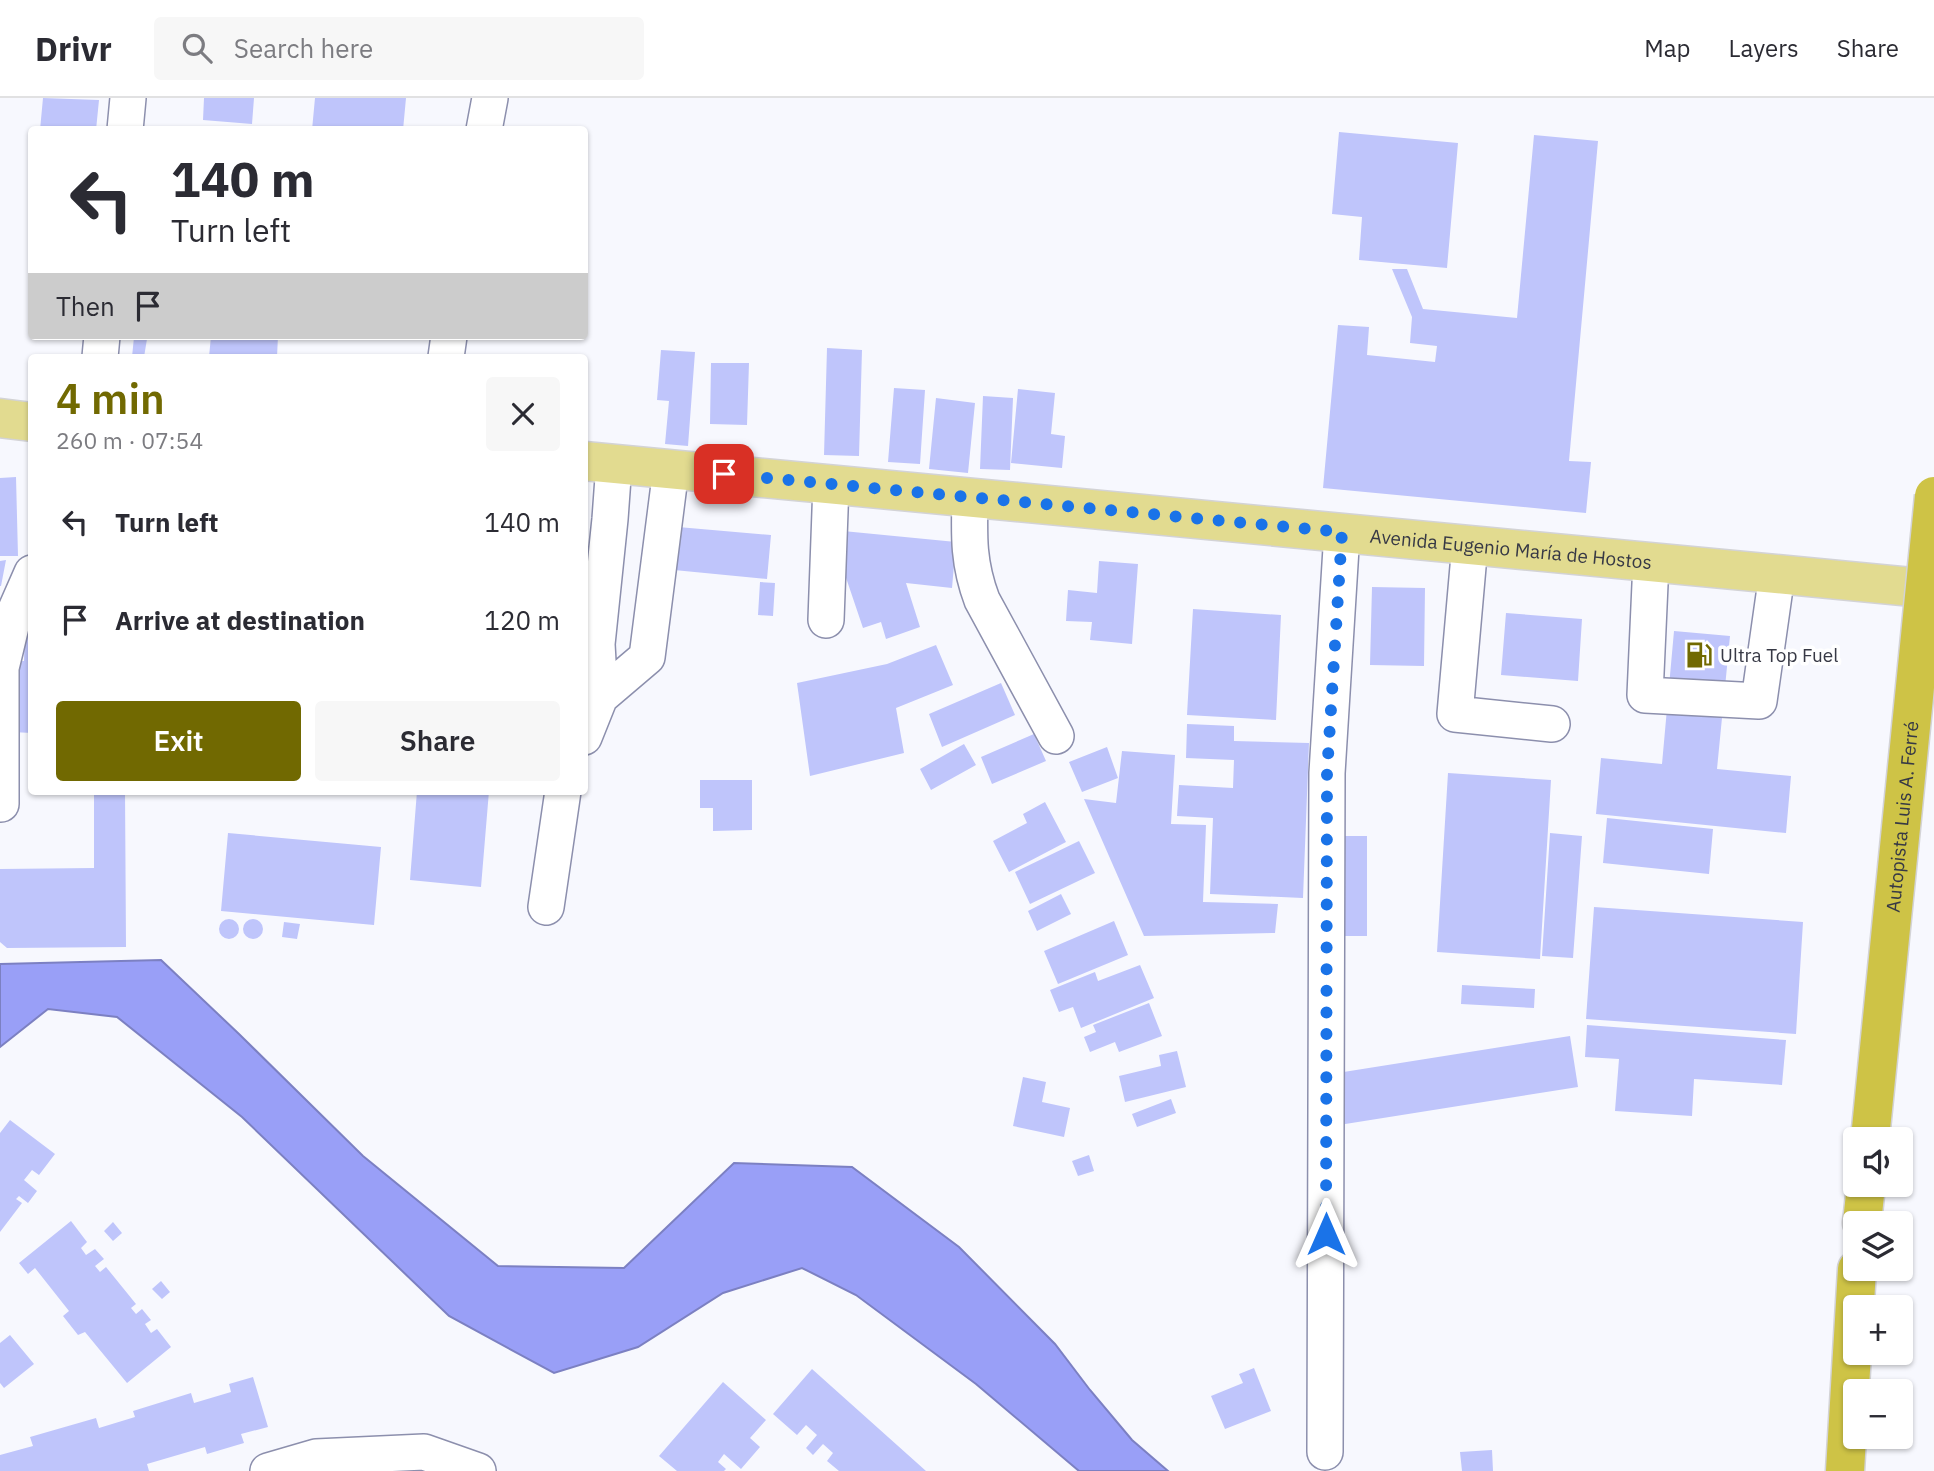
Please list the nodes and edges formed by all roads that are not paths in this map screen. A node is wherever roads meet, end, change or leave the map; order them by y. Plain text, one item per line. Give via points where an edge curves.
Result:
1 (128, 98) edge
2 (489, 98) edge
3 (125, 126) edge
4 (485, 126) edge
5 (0, 418) edge
6 (28, 422) edge
7 (599, 462) edge
8 (671, 469) junction
9 (831, 484) junction
10 (1934, 496) edge
11 (970, 497) junction
12 (1342, 532) junction
13 (1470, 544) junction
14 (1651, 562) junction
15 (1777, 574) junction
16 (28, 582) edge
17 (1934, 589) edge
18 (826, 620) dead end
19 (600, 697) junction
20 (1552, 724) dead end
21 (588, 727) edge
22 (1056, 736) dead end
23 (562, 795) edge
24 (1, 804) edge
25 (546, 906) dead end
26 (1871, 1127) edge
27 (1856, 1281) edge
28 (1325, 1452) dead end
29 (268, 1471) edge
30 (478, 1471) edge
31 (1845, 1471) edge

1 - 3 street
2 - 4 street
5 - 6 main road
7 - 8 main road, Avenida Eugenio María de Hostos
7 - 19 street via 610,519 597,644
8 - 9 main road, Avenida Eugenio María de Hostos
8 - 19 street via 647,657
9 - 11 main road, Avenida Eugenio María de Hostos
9 - 18 street
10 - 26 highway, Autopista Luis A. Ferré, bridge
11 - 12 main road, Avenida Eugenio María de Hostos
11 - 22 street via 969,547 975,582
12 - 13 main road, Avenida Eugenio María de Hostos
12 - 28 street via 1327,773
13 - 14 main road, Avenida Eugenio María de Hostos
13 - 20 street via 1455,714
14 - 15 main road, Avenida Eugenio María de Hostos
14 - 15 street via 1646,695 1759,701
15 - 17 main road, Avenida Eugenio María de Hostos
16 - 24 street via 13,614 1,668
19 - 21 street
23 - 25 street
27 - 31 highway
29 - 30 street via 316,1457 424,1452

